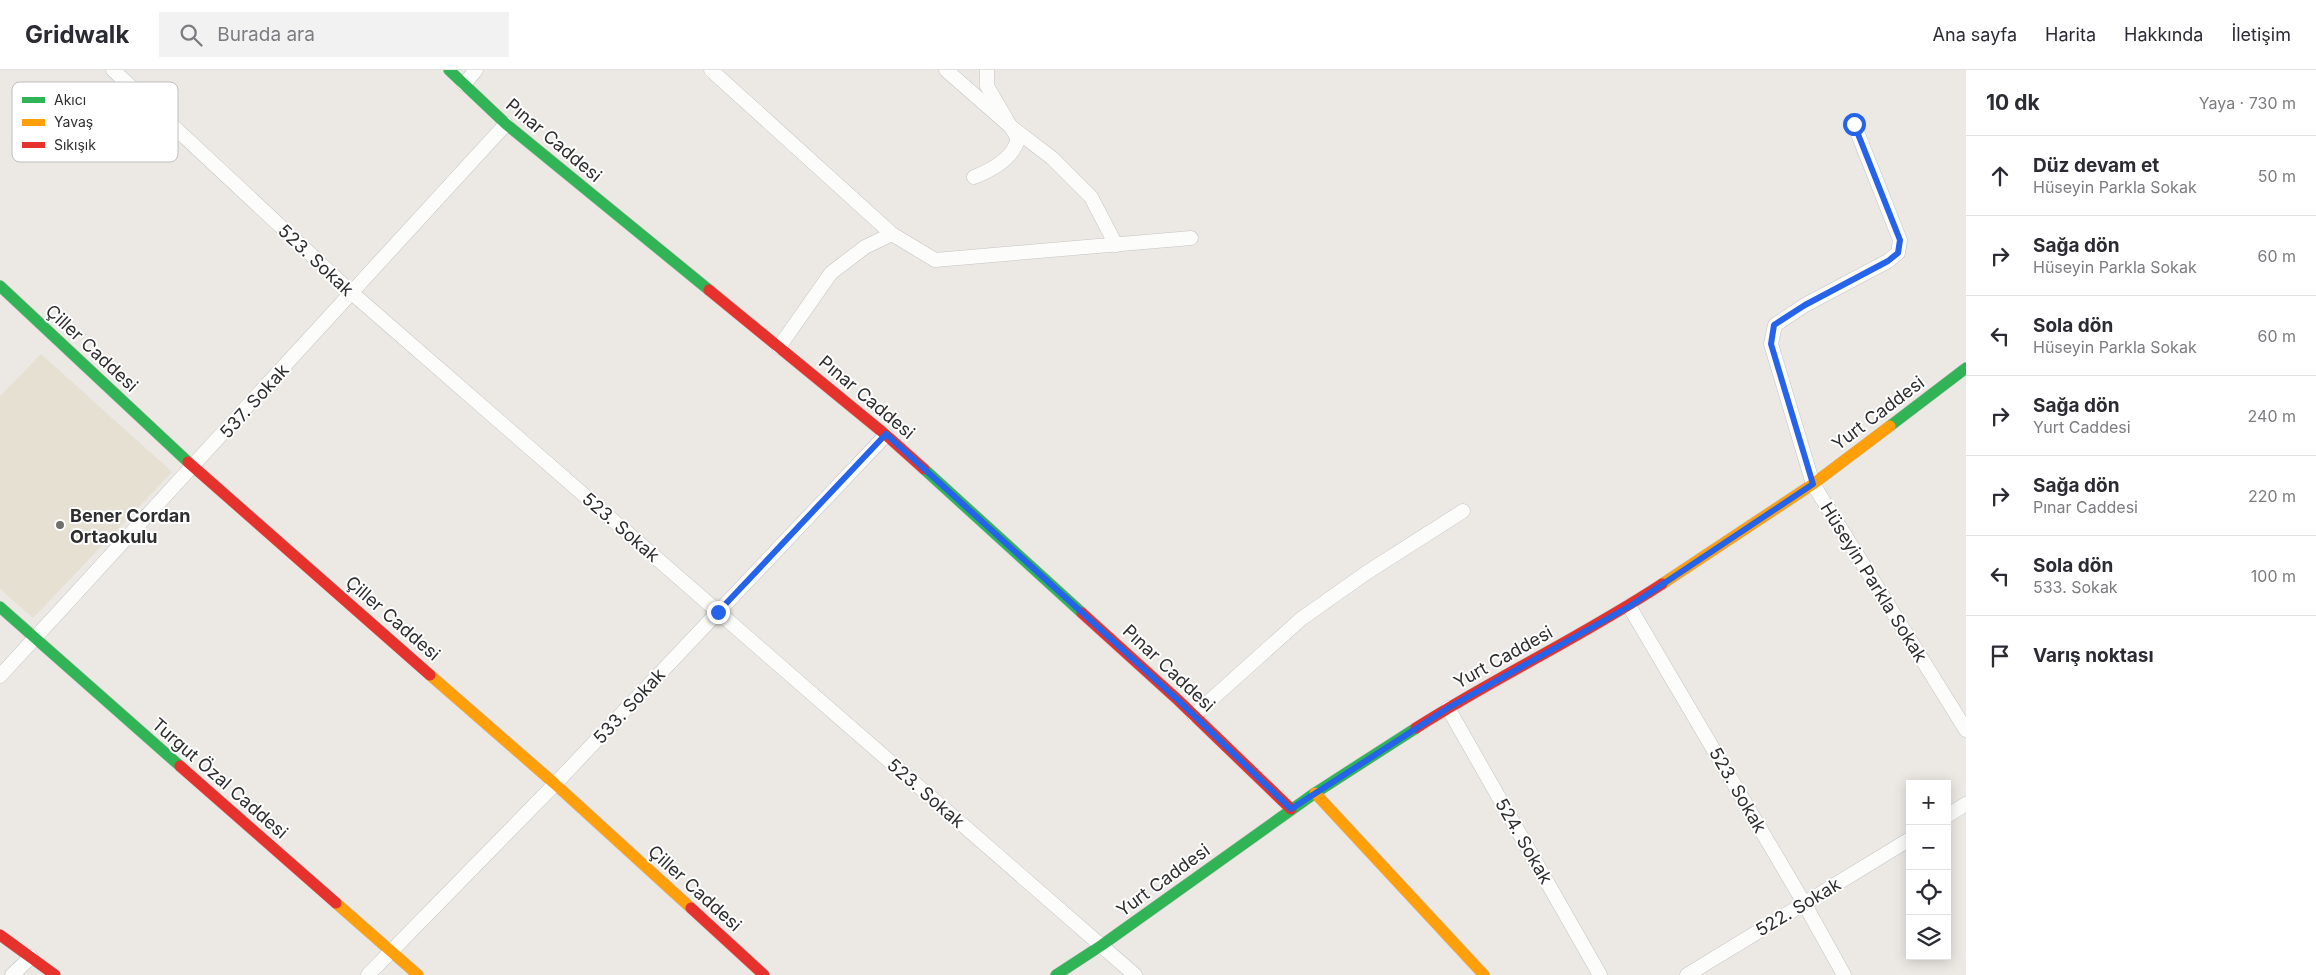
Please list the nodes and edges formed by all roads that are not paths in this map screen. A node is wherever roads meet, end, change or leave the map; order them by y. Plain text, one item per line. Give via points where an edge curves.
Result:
1 (113, 70) edge
2 (449, 70) edge
3 (476, 70) edge
4 (711, 70) edge
5 (946, 70) edge
6 (987, 70) edge
7 (126, 82) edge
8 (464, 84) junction
9 (506, 124) junction
10 (1854, 124) dead end
11 (1010, 126) junction
12 (178, 131) edge
13 (974, 176) dead end
14 (892, 234) junction
15 (1191, 238) dead end
16 (1116, 245) junction
17 (0, 286) edge
18 (352, 293) junction
19 (780, 347) junction
20 (1966, 368) edge
21 (886, 434) junction
22 (193, 467) junction
23 (1813, 484) junction
24 (1463, 511) dead end
25 (1630, 606) junction
26 (0, 607) edge
27 (718, 612) junction
28 (34, 638) junction
29 (0, 676) edge
30 (1448, 708) junction
31 (1194, 715) junction
32 (1966, 730) edge
33 (555, 784) junction
34 (1315, 793) junction
35 (1966, 804) edge
36 (1291, 809) junction
37 (1951, 813) edge
38 (1906, 841) edge
39 (1804, 903) junction
40 (0, 935) edge
41 (1102, 945) junction
42 (391, 951) junction
43 (31, 958) junction
44 (12, 975) edge
45 (55, 975) edge
46 (368, 975) edge
47 (418, 975) edge
48 (764, 975) edge
49 (1056, 975) edge
50 (1135, 975) edge
51 (1484, 975) edge
52 (1600, 975) edge
53 (1687, 975) edge
54 (1844, 975) edge

1 - 7 street, 523. Sokak
2 - 8 street, Pınar Caddesi
3 - 8 street
4 - 14 street
5 - 11 street
6 - 11 street via 987,86
8 - 9 street, Pınar Caddesi
9 - 18 street, 537. Sokak
9 - 19 street, Pınar Caddesi
10 - 23 street, Hüseyin Parkla Sokak via 1900,240 1898,253 1888,261 1774,325 1771,344
11 - 13 street via 1018,139 1015,151 990,171
11 - 16 street via 1052,158 1091,197
12 - 18 street, 523. Sokak
14 - 16 street via 935,260
14 - 19 street via 865,247 831,273
15 - 16 street
17 - 22 street, Çiller Caddesi
18 - 22 street, 537. Sokak
18 - 27 street, 523. Sokak
19 - 21 street, Pınar Caddesi
20 - 23 street, Yurt Caddesi
21 - 27 street, 533. Sokak
21 - 31 street, Pınar Caddesi
22 - 28 street, 537. Sokak
22 - 33 street, Çiller Caddesi
23 - 25 street, Yurt Caddesi
23 - 32 street, Hüseyin Parkla Sokak
24 - 31 street via 1301,619
25 - 30 street, Yurt Caddesi
25 - 39 street, 523. Sokak
26 - 28 street, Turgut Özal Caddesi
27 - 33 street, 533. Sokak
27 - 41 street, 523. Sokak
28 - 29 street, 537. Sokak
28 - 42 street, Turgut Özal Caddesi
30 - 34 street, Yurt Caddesi
30 - 52 street, 524. Sokak
31 - 36 street, Pınar Caddesi
33 - 42 street, 533. Sokak
33 - 48 street, Çiller Caddesi
34 - 36 street, Yurt Caddesi
34 - 51 street
35 - 37 street
36 - 41 street, Yurt Caddesi
38 - 39 street, 522. Sokak
39 - 53 street, 522. Sokak
39 - 54 street, 523. Sokak
40 - 43 street
41 - 49 street, Yurt Caddesi
41 - 50 street, 523. Sokak
42 - 46 street, 533. Sokak
42 - 47 street, Turgut Özal Caddesi
43 - 44 street
43 - 45 street

